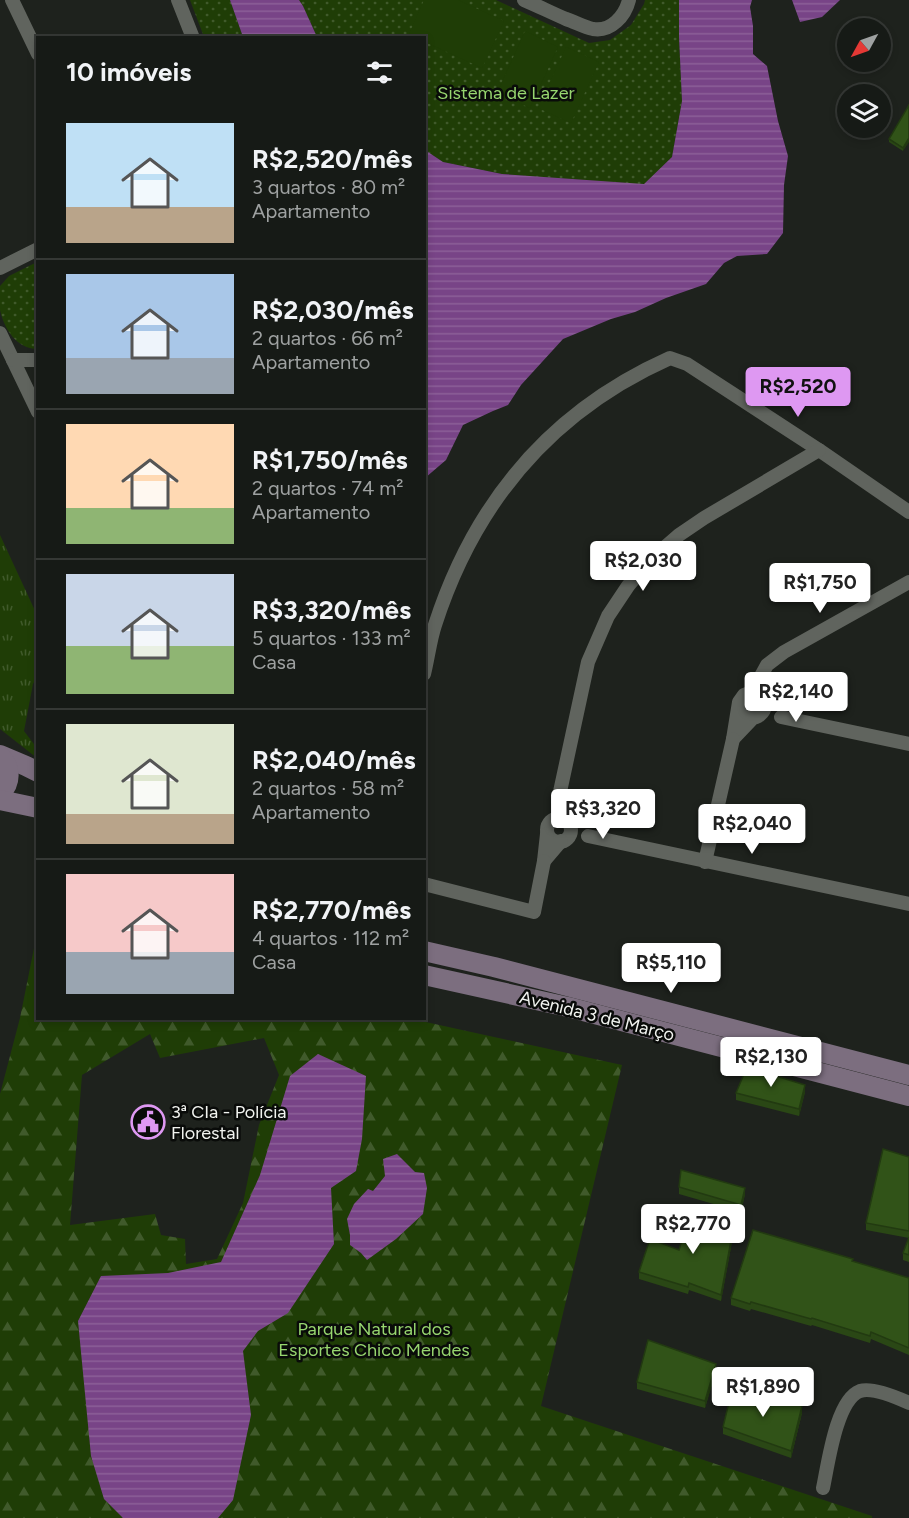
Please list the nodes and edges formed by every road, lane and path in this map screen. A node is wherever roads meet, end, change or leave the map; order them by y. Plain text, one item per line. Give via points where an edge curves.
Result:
1 (12, 0) edge
2 (178, 0) edge
3 (524, 0) edge
4 (629, 0) edge
5 (192, 36) edge
6 (36, 50) edge
7 (36, 250) edge
8 (0, 267) edge
9 (0, 333) edge
10 (13, 360) junction
11 (36, 360) edge
12 (36, 408) edge
13 (819, 450) junction
14 (909, 512) edge
15 (909, 582) edge
16 (426, 665) edge
17 (761, 676) junction
18 (742, 701) junction
19 (764, 702) junction
20 (782, 717) junction
21 (755, 718) junction
22 (734, 739) junction
23 (909, 744) edge
24 (0, 756) edge
25 (36, 771) edge
26 (0, 794) edge
27 (0, 800) edge
28 (558, 801) junction
29 (36, 808) edge
30 (568, 823) junction
31 (549, 828) junction
32 (588, 836) junction
33 (563, 841) junction
34 (544, 861) junction
35 (705, 861) junction
36 (426, 885) edge
37 (909, 904) edge
38 (426, 951) edge
39 (426, 975) edge
40 (909, 1075) edge
41 (909, 1096) edge
42 (909, 1403) edge
43 (823, 1488) dead end

1 - 6 street
2 - 5 street
3 - 4 street via 595,29 619,20
7 - 8 street
9 - 10 street
10 - 11 street
10 - 12 street
13 - 14 street
13 - 16 street via 687,364 670,358 646,369 573,416 507,484 458,565 435,626
13 - 28 street via 679,535 628,586 608,616 588,662
15 - 17 street via 784,651 767,665
17 - 18 street
17 - 19 street
18 - 19 street via 753,692
18 - 21 street via 746,716
18 - 22 street
19 - 20 street
19 - 21 street via 763,713
20 - 21 street
20 - 23 street
21 - 22 street
22 - 35 street
24 - 25 main road
24 - 26 main road via 8,767 9,778
27 - 29 main road
28 - 30 street
28 - 31 street
30 - 31 street via 554,819
30 - 32 street
30 - 33 street via 570,834
31 - 33 street via 553,840
31 - 34 street
32 - 33 street
32 - 35 street
33 - 34 street
34 - 36 street via 534,912
35 - 37 street
38 - 40 main road, Avenida 3 de Março
39 - 41 main road, Avenida 3 de Março via 568,1007
42 - 43 street via 877,1391 860,1391 847,1401 838,1419

